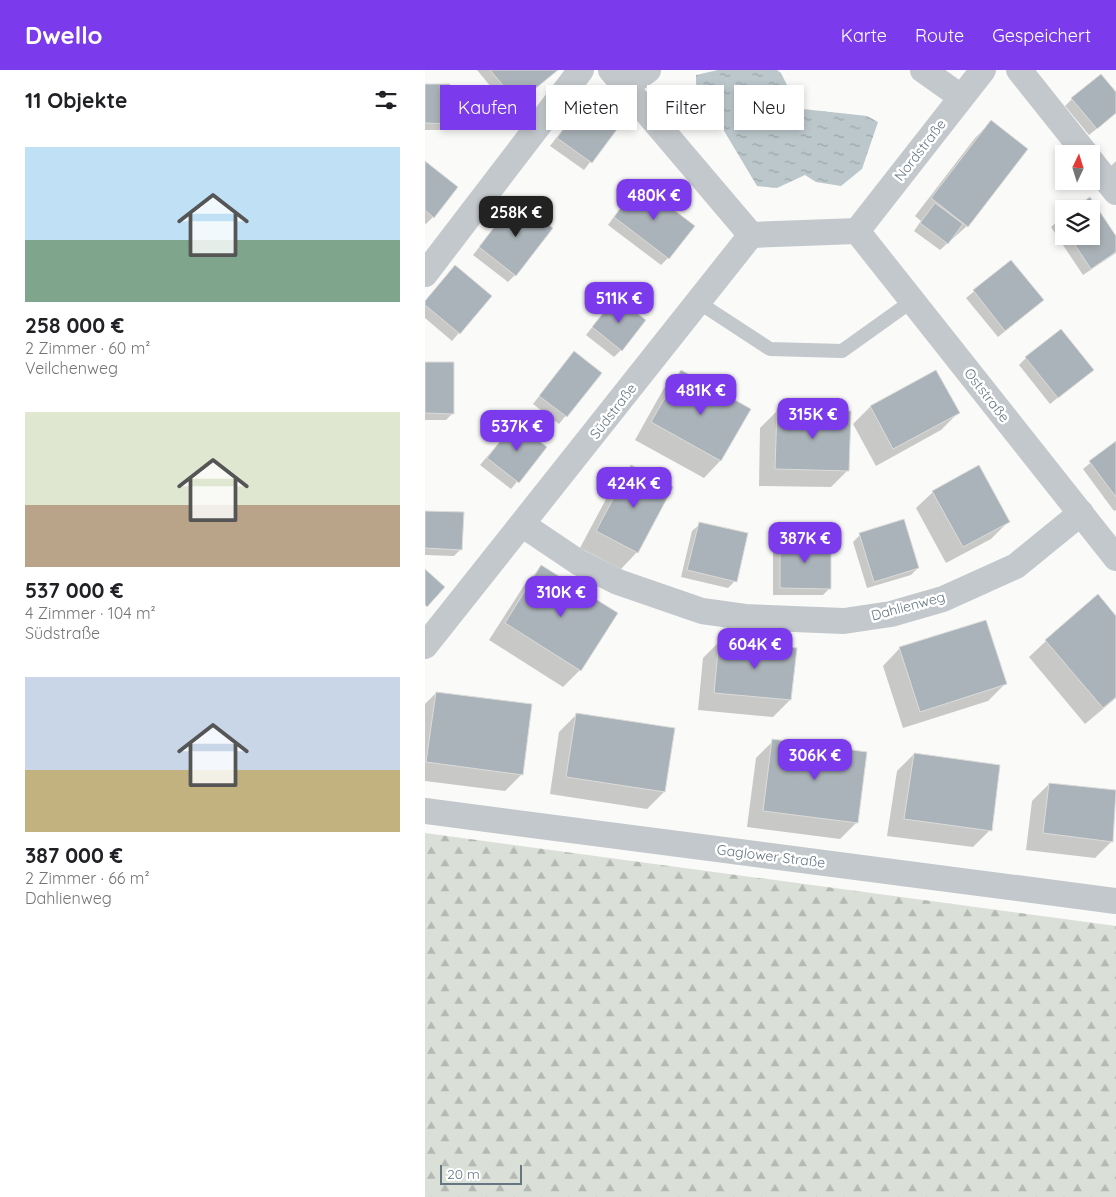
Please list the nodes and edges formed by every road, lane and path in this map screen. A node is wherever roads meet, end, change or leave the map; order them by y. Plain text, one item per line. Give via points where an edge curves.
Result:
1 (581, 70) edge
2 (648, 70) edge
3 (923, 70) edge
4 (983, 70) edge
5 (1019, 70) edge
6 (618, 78) edge
7 (961, 97) junction
8 (1079, 145) edge
9 (1100, 172) edge
10 (1116, 192) edge
11 (857, 231) junction
12 (751, 235) junction
13 (425, 274) edge
14 (912, 301) junction
15 (698, 302) junction
16 (1081, 513) junction
17 (523, 525) junction
18 (1116, 558) edge
19 (425, 646) edge
20 (425, 811) edge
21 (1116, 900) edge

1 - 13 street
2 - 6 street
3 - 7 street
4 - 7 street, Nordstraße
5 - 8 street
6 - 12 street
7 - 11 street, Nordstraße
9 - 10 street
11 - 12 street
11 - 14 street, Oststraße
12 - 15 street, Südstraße
14 - 15 lane via 842,351 770,349
14 - 16 street, Oststraße
15 - 17 street, Südstraße
16 - 17 street, Dahlienweg via 1016,566 992,577 943,599 891,614 844,620 745,617 701,611 617,582 578,562
16 - 18 street, Oststraße
17 - 19 street, Südstraße
20 - 21 street, Gaglower Straße

